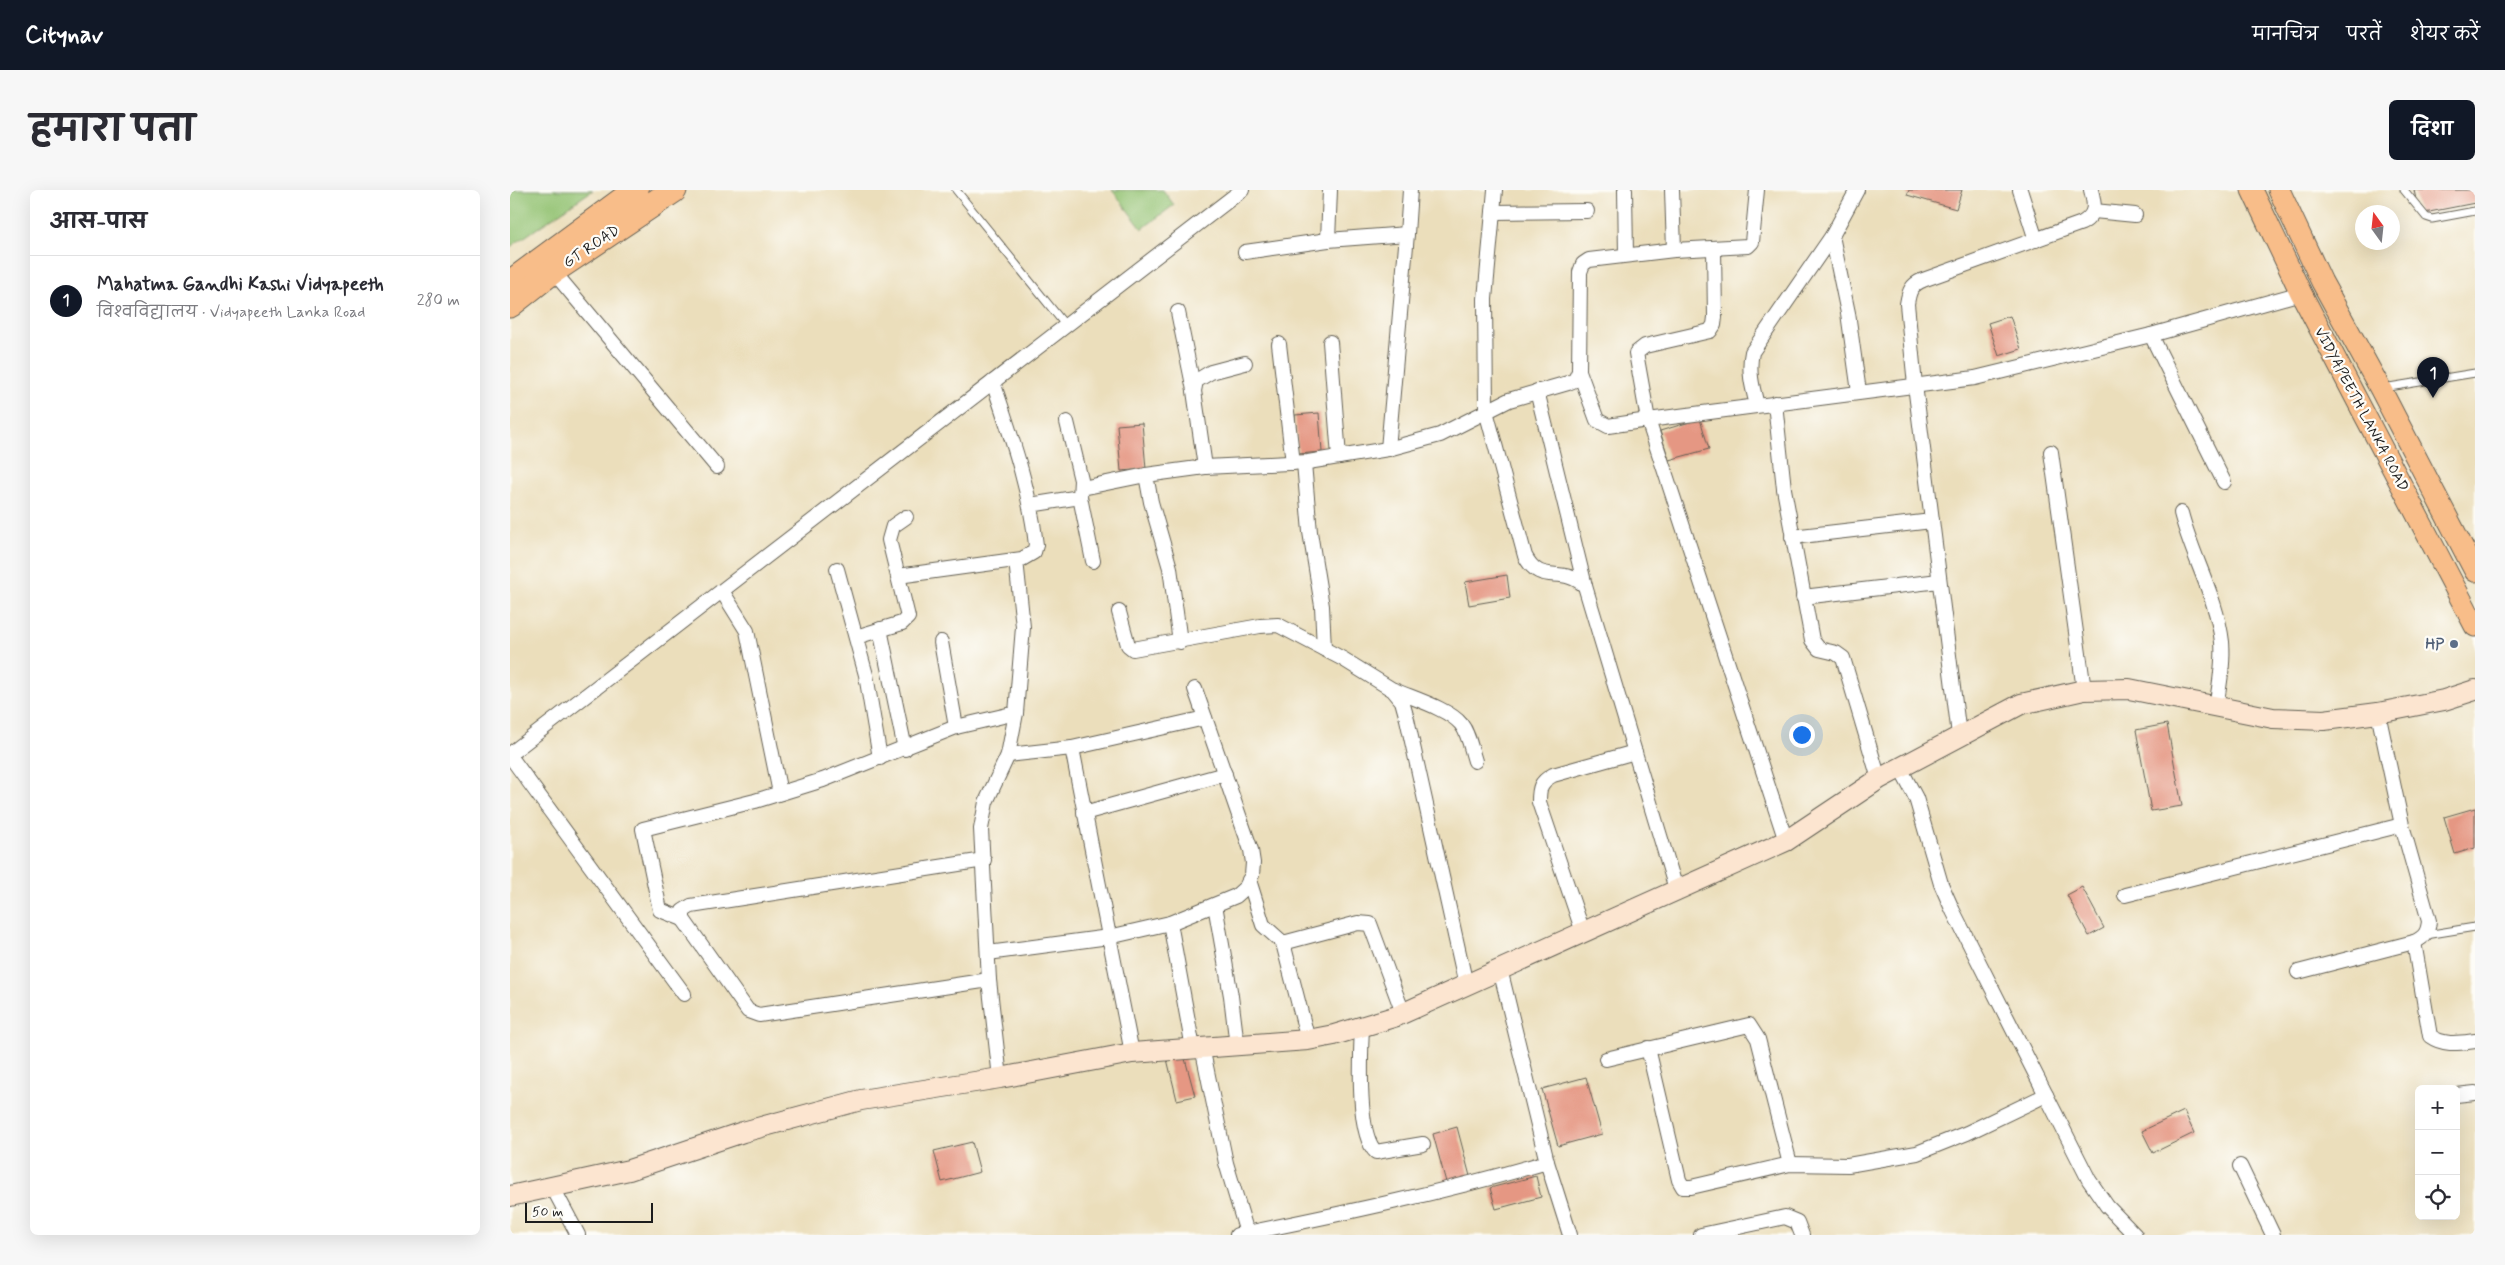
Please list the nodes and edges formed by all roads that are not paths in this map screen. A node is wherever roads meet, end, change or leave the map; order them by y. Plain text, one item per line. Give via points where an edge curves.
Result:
1 (636, 190) edge
2 (674, 190) edge
3 (956, 190) edge
4 (1242, 190) edge
5 (1330, 190) edge
6 (1410, 190) edge
7 (1495, 190) edge
8 (1625, 190) edge
9 (1672, 190) edge
10 (1757, 190) edge
11 (1857, 190) edge
12 (2020, 190) edge
13 (2091, 190) edge
14 (2252, 190) edge
15 (2404, 190) edge
16 (2281, 191) edge
17 (1587, 211) dead end
18 (2094, 211) junction
19 (2475, 211) edge
20 (1493, 212) junction
21 (2135, 215) dead end
22 (1407, 234) junction
23 (1832, 236) junction
24 (1328, 240) junction
25 (2036, 240) junction
26 (1714, 249) junction
27 (1674, 250) junction
28 (1246, 252) dead end
29 (1626, 255) junction
30 (547, 265) junction
31 (510, 283) edge
32 (2301, 293) junction
33 (510, 305) edge
34 (1178, 312) dead end
35 (1066, 326) junction
36 (2151, 335) junction
37 (1330, 342) dead end
38 (1279, 344) dead end
39 (1245, 363) dead end
40 (1578, 371) junction
41 (2475, 373) edge
42 (993, 382) junction
43 (1915, 385) junction
44 (2380, 388) junction
45 (1194, 391) junction
46 (1537, 391) junction
47 (1859, 392) junction
48 (1775, 403) junction
49 (1757, 405) junction
50 (1486, 411) junction
51 (1648, 420) junction
52 (1067, 422) dead end
53 (1388, 449) junction
54 (2051, 452) dead end
55 (1339, 456) junction
56 (1298, 463) junction
57 (717, 467) dead end
58 (1205, 467) junction
59 (1146, 475) junction
60 (2224, 482) dead end
61 (1081, 492) junction
62 (1030, 505) junction
63 (2181, 513) dead end
64 (906, 517) dead end
65 (1932, 521) junction
66 (1792, 537) junction
67 (1016, 560) junction
68 (1093, 561) dead end
69 (837, 569) dead end
70 (2475, 571) edge
71 (898, 576) junction
72 (1939, 581) junction
73 (1585, 586) junction
74 (722, 591) junction
75 (1803, 597) junction
76 (1119, 612) dead end
77 (2475, 626) edge
78 (880, 629) junction
79 (856, 637) junction
80 (940, 642) dead end
81 (1180, 642) junction
82 (1324, 649) junction
83 (1195, 689) dead end
84 (1393, 690) junction
85 (2084, 690) junction
86 (2475, 690) edge
87 (2216, 708) junction
88 (1016, 713) junction
89 (2378, 713) junction
90 (1205, 718) junction
91 (956, 727) junction
92 (1959, 735) junction
93 (1072, 748) junction
94 (905, 749) junction
95 (1635, 752) junction
96 (510, 755) edge
97 (1008, 755) junction
98 (880, 758) junction
99 (1474, 761) dead end
100 (1900, 768) junction
101 (1225, 774) junction
102 (1879, 779) junction
103 (780, 793) junction
104 (1084, 813) junction
105 (2402, 825) junction
106 (1786, 840) junction
107 (984, 860) junction
108 (1249, 880) junction
109 (1676, 889) junction
110 (2125, 895) dead end
111 (1214, 904) junction
112 (683, 919) junction
113 (1170, 923) junction
114 (2475, 927) edge
115 (1583, 932) junction
116 (1109, 937) junction
117 (2420, 938) junction
118 (1283, 943) junction
119 (988, 953) junction
120 (1500, 969) junction
121 (2298, 972) dead end
122 (989, 980) junction
123 (1466, 985) junction
124 (684, 994) dead end
125 (1403, 1013) junction
126 (1362, 1026) junction
127 (1308, 1040) junction
128 (2475, 1041) edge
129 (1237, 1046) junction
130 (1197, 1047) junction
131 (1648, 1048) junction
132 (1132, 1053) junction
133 (1606, 1059) dead end
134 (1000, 1078) junction
135 (2475, 1093) edge
136 (2046, 1094) junction
137 (2460, 1095) edge
138 (1423, 1144) dead end
139 (1547, 1162) junction
140 (1790, 1164) junction
141 (2240, 1166) dead end
142 (552, 1186) junction
143 (510, 1196) edge
144 (1292, 1229) edge
145 (1262, 1233) edge
146 (1242, 1234) edge
147 (578, 1235) edge
148 (1570, 1235) edge
149 (1701, 1235) edge
150 (1802, 1235) edge
151 (2135, 1235) edge
152 (2273, 1235) edge

1 - 30 highway, GT ROAD
2 - 30 highway, GT ROAD
3 - 35 lane
4 - 35 street
5 - 24 street
6 - 22 street
7 - 20 street
8 - 29 street
9 - 27 street
10 - 26 street via 1752,242 1743,248
11 - 23 street
12 - 25 street
13 - 18 street
14 - 32 main road, VIDYAPEETH LANKA ROAD
15 - 19 lane via 2426,217 2432,219
16 - 44 main road, VIDYAPEETH LANKA ROAD via 2322,282
17 - 20 street
18 - 21 street
18 - 25 street via 2092,217 2082,223
20 - 50 street via 1485,299
22 - 24 street
22 - 53 street
23 - 47 street via 1848,313
23 - 49 street via 1752,352 1750,380
24 - 28 street
25 - 43 street via 1914,285 1908,304
26 - 27 street
26 - 51 street via 1715,317 1710,331 1645,346 1636,353
27 - 29 street
29 - 40 street via 1588,260 1583,264 1580,272
30 - 31 highway, GT ROAD
30 - 33 highway, GT ROAD
30 - 57 street
32 - 36 street
32 - 77 main road, VIDYAPEETH LANKA ROAD
34 - 45 street
35 - 42 street
36 - 43 street via 1976,378
36 - 60 street
37 - 55 street
38 - 56 street
39 - 45 street via 1200,377
40 - 46 street via 1575,380
40 - 51 street via 1597,420 1608,426
41 - 44 lane
42 - 62 street
42 - 74 street
43 - 47 street
43 - 65 street
44 - 70 main road, VIDYAPEETH LANKA ROAD
45 - 58 street
46 - 50 street
46 - 73 street
47 - 48 street
48 - 49 street
48 - 66 street
49 - 51 street
50 - 53 street via 1440,435
50 - 73 street via 1531,568 1542,575 1575,577
51 - 106 street
52 - 61 street
53 - 55 street
54 - 85 street
55 - 56 street
56 - 58 street
56 - 82 street via 1322,606
58 - 59 street
59 - 61 street
59 - 81 street via 1170,568
61 - 62 street
61 - 68 street
62 - 67 street via 1036,545 1029,556
63 - 87 street via 2217,618 2222,642
64 - 71 street via 893,526 888,540
65 - 66 street
65 - 72 street
66 - 75 street
67 - 71 street
67 - 88 street via 1023,627
69 - 79 street
71 - 78 street via 908,617 902,623
72 - 75 street
72 - 92 street
73 - 95 street
74 - 96 street
74 - 103 street via 747,631
75 - 102 street via 1814,646 1843,658
76 - 81 street via 1128,645 1133,649
78 - 79 street
78 - 94 street
79 - 98 street
80 - 91 street
81 - 82 street via 1278,625
82 - 84 street
83 - 90 street
84 - 99 street via 1452,716 1468,736
84 - 123 street via 1402,701 1407,719
85 - 87 street via 2129,689
85 - 92 street via 2021,704
86 - 89 street via 2444,700
87 - 89 street via 2274,718 2324,720
88 - 91 street
88 - 97 street
89 - 105 street
90 - 93 street
90 - 101 street
91 - 94 street
92 - 100 street
93 - 97 street
93 - 104 street
94 - 98 street
95 - 109 street
95 - 115 street via 1552,775 1539,790 1539,802
96 - 124 street
97 - 107 street via 986,802 981,829
98 - 103 street
100 - 102 street
100 - 136 street via 1916,798 1933,860 1949,902
101 - 104 street
101 - 108 street via 1251,850 1253,863
102 - 106 street
103 - 112 street via 643,829 660,910
104 - 116 street
105 - 110 street
105 - 117 street via 2429,921
106 - 109 street
107 - 112 street via 691,906 683,910
107 - 119 street
108 - 111 street via 1236,896
108 - 118 street via 1263,925
109 - 115 street
111 - 113 street
111 - 129 street
112 - 122 street via 748,1011 759,1015
113 - 116 street
113 - 130 street
114 - 117 lane
115 - 120 street
116 - 119 street
116 - 132 street
117 - 121 street
117 - 128 street via 2430,1036 2452,1044
118 - 125 street via 1358,923 1370,924
118 - 127 street
119 - 122 street
120 - 123 street
120 - 139 street
122 - 134 street
123 - 125 street
125 - 126 street
126 - 127 street
126 - 138 street via 1361,1091 1370,1147 1376,1152 1384,1152
127 - 129 street
129 - 130 street
130 - 132 street
130 - 146 street
131 - 133 street
131 - 140 street via 1749,1025 1758,1039
131 - 140 street via 1683,1187
132 - 134 street
134 - 142 street via 861,1100 743,1132 628,1170
135 - 137 street
136 - 140 street via 1967,1133 1917,1153 1848,1165
136 - 151 street via 2089,1180 2106,1206
139 - 144 street
139 - 148 street
141 - 152 street
142 - 143 street
142 - 147 street
144 - 145 street
145 - 146 street
149 - 150 street via 1785,1217 1797,1222

